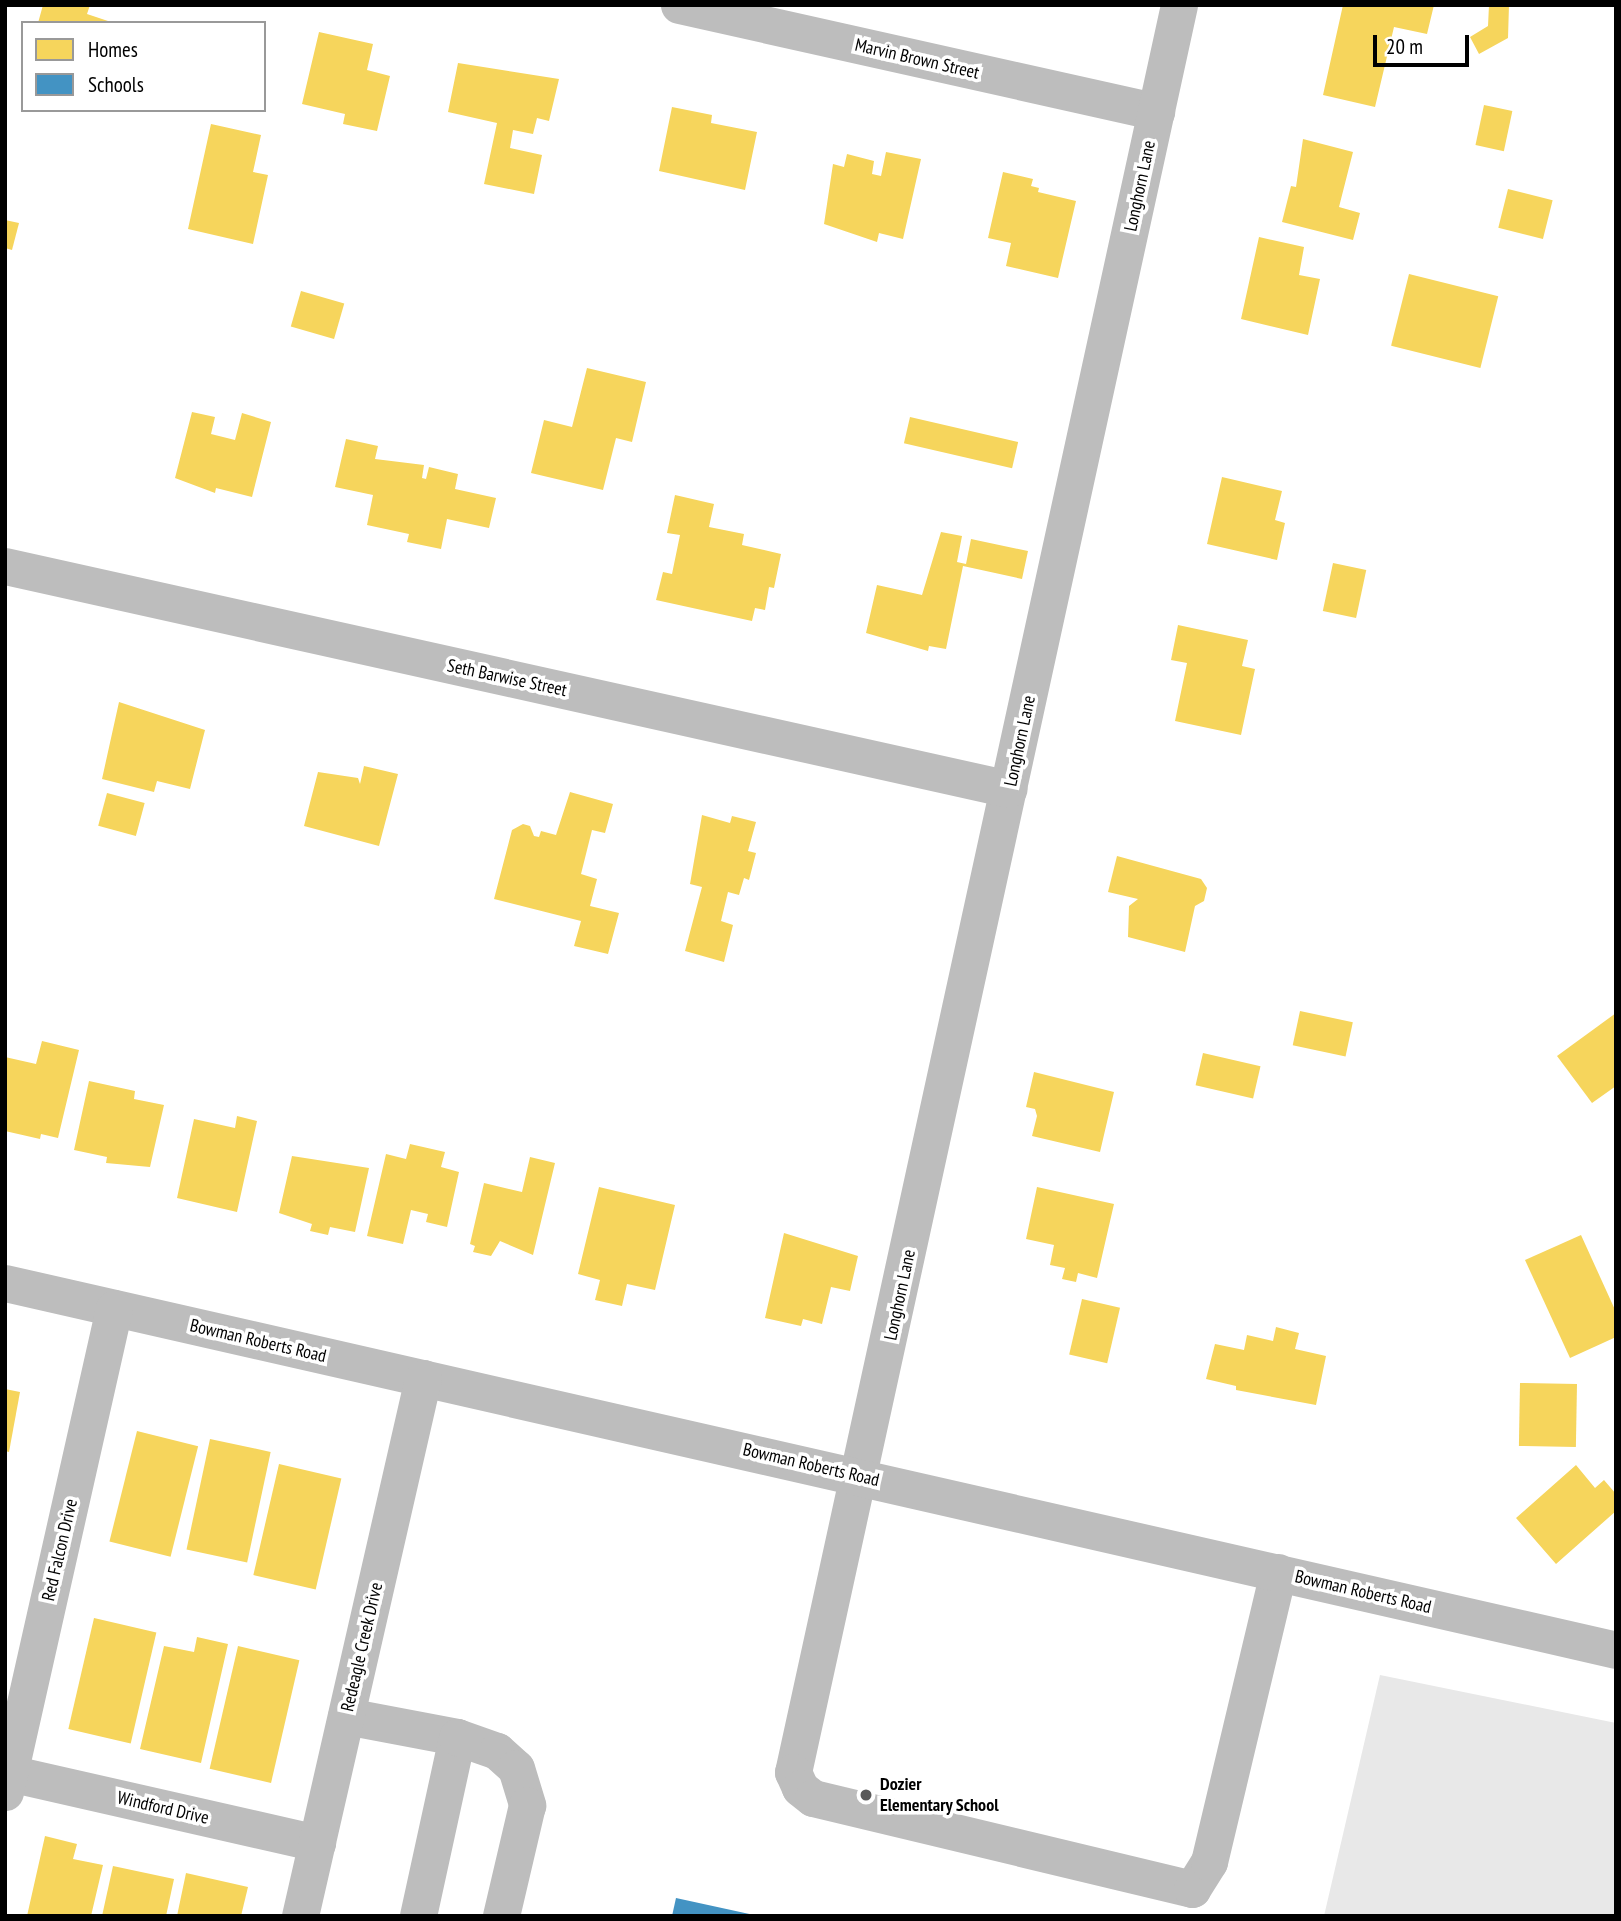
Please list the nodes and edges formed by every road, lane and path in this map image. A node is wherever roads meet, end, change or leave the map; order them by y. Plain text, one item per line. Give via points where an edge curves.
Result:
1 (679, 5) edge
2 (1179, 5) edge
3 (1156, 112) junction
4 (5, 566) edge
5 (1009, 789) junction
6 (5, 1283) edge
7 (114, 1308) junction
8 (423, 1378) junction
9 (860, 1476) junction
10 (1278, 1572) junction
11 (1616, 1650) edge
12 (346, 1716) junction
13 (457, 1737) junction
14 (7, 1782) edge
15 (317, 1843) junction
16 (300, 1916) edge
17 (418, 1916) edge
18 (501, 1916) edge

1 - 3 street, Marvin Brown Street
2 - 3 street, Longhorn Lane
3 - 5 street, Longhorn Lane
4 - 5 street, Seth Barwise Street
5 - 9 street, Longhorn Lane
6 - 7 street, Bowman Roberts Road
7 - 8 street, Bowman Roberts Road
7 - 14 street, Red Falcon Drive
8 - 9 street, Bowman Roberts Road
8 - 12 street, Redeagle Creek Drive
9 - 10 street, Bowman Roberts Road
9 - 10 street, Longhorn Lane via 793,1758 800,1788 813,1798 1181,1890 1192,1889 1209,1862
10 - 11 street, Bowman Roberts Road
12 - 13 street
12 - 15 street, Redeagle Creek Drive
13 - 17 street
13 - 18 street via 498,1751 516,1768 527,1805
14 - 15 street, Windford Drive
15 - 16 street, Redeagle Creek Drive

